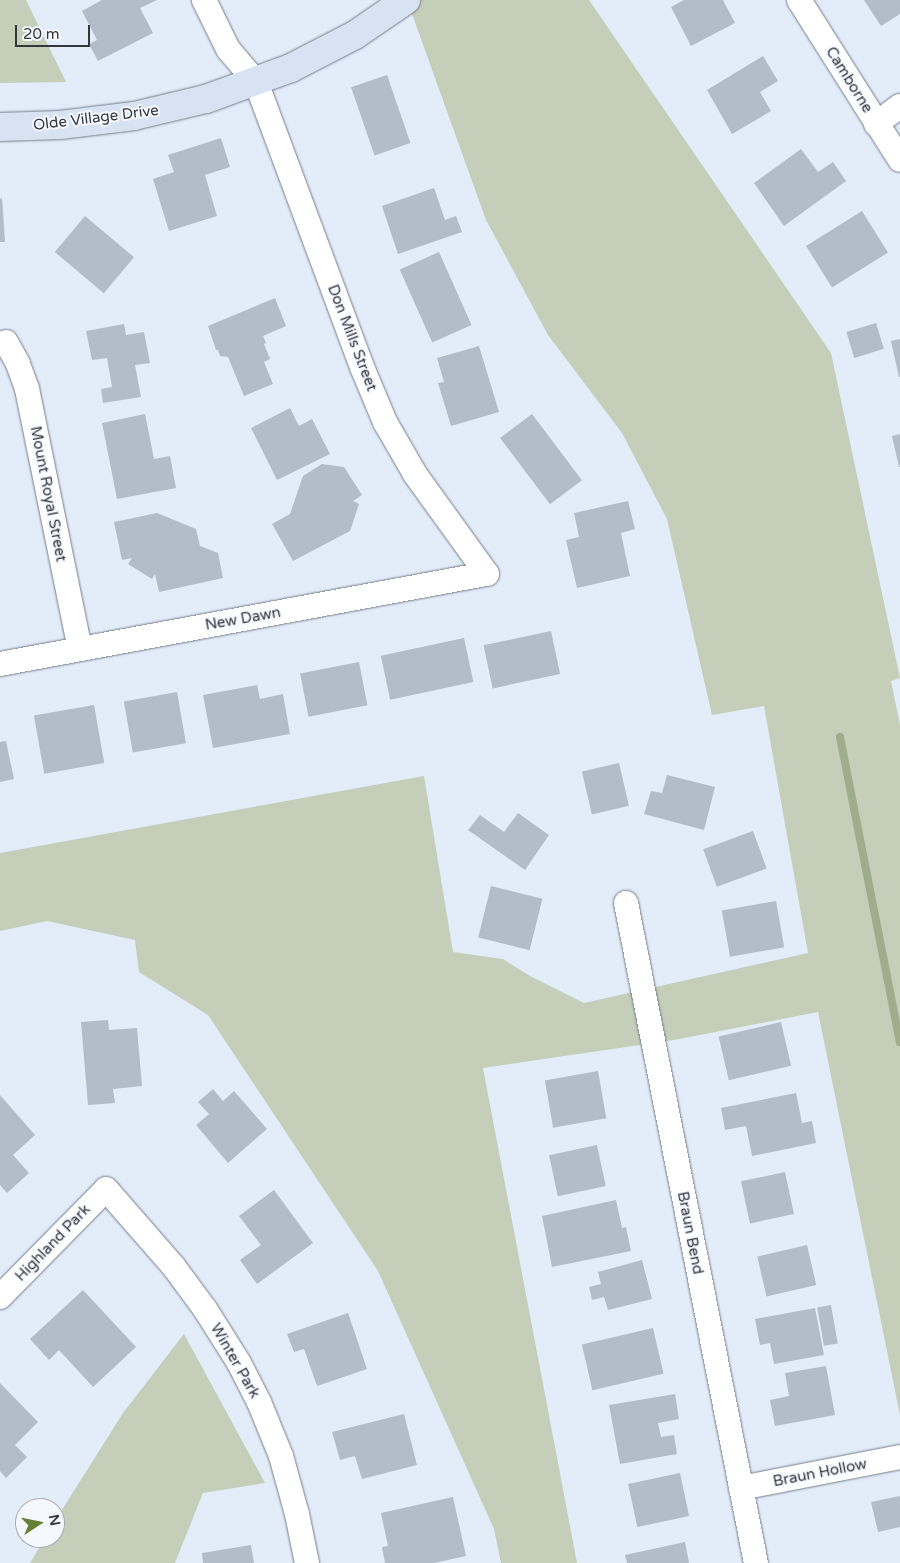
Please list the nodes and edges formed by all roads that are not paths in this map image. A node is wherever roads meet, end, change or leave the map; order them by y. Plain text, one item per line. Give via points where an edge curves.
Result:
1 (204, 0) edge
2 (406, 0) edge
3 (799, 0) edge
4 (256, 82) junction
5 (900, 106) edge
6 (876, 124) junction
7 (0, 127) edge
8 (900, 160) edge
9 (6, 342) dead end
10 (487, 574) joint
11 (80, 649) junction
12 (0, 664) edge
13 (626, 903) dead end
14 (106, 1188) joint
15 (0, 1297) edge
16 (900, 1457) edge
17 (740, 1488) junction
18 (307, 1563) edge
19 (756, 1563) edge

1 - 4 street, Don Mills Street via 228,49
2 - 4 street, Olde Village Drive via 355,35
3 - 6 street, Camborne
4 - 7 street, Olde Village Drive via 206,99 134,116 60,125
4 - 10 street, Don Mills Street via 362,367 386,422 415,474
5 - 6 street
6 - 8 street, Camborne
9 - 11 street, Mount Royal Street via 27,389
10 - 11 street, New Dawn
11 - 12 street, New Dawn
13 - 17 street, Braun Bend
14 - 15 street, Highland Park
14 - 18 street, Winter Park via 174,1267 239,1363 281,1456
16 - 17 street, Braun Hollow
17 - 19 street, Braun Bend

